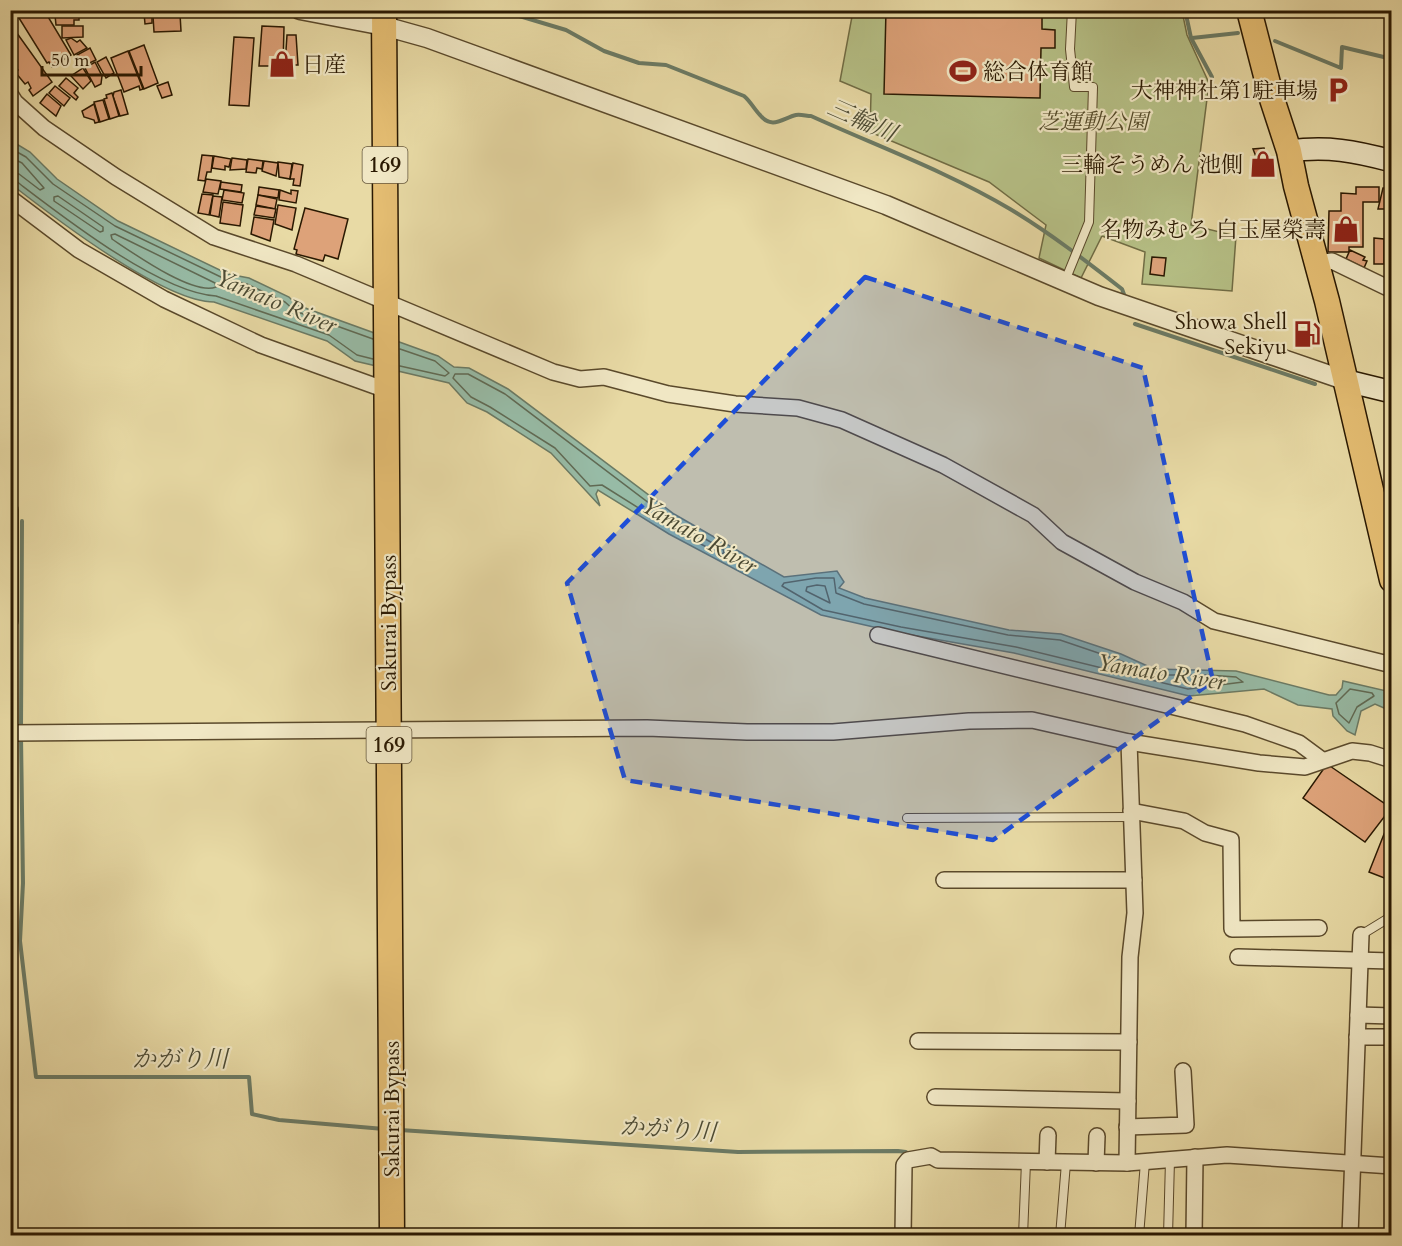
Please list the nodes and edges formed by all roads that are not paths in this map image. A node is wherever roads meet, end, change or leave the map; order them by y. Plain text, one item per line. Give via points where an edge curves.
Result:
1 (300, 10) edge
2 (1072, 10) edge
3 (1249, 10) edge
4 (384, 18) edge
5 (10, 94) edge
6 (1289, 151) junction
7 (1392, 161) edge
8 (10, 198) edge
9 (1317, 262) junction
10 (1067, 275) junction
11 (1392, 290) edge
12 (386, 311) junction
13 (386, 381) junction
14 (1347, 381) junction
15 (1392, 392) edge
16 (10, 510) edge
17 (1392, 580) edge
18 (10, 621) edge
19 (878, 635) dead end
20 (1392, 666) edge
21 (389, 730) junction
22 (10, 733) edge
23 (1129, 742) junction
24 (1322, 760) junction
25 (1392, 760) edge
26 (1132, 814) junction
27 (907, 818) dead end
28 (944, 880) dead end
29 (1134, 880) junction
30 (1392, 916) edge
31 (1319, 928) dead end
32 (1361, 935) joint
33 (1238, 957) dead end
34 (1358, 961) junction
35 (1392, 961) edge
36 (1358, 1015) junction
37 (1392, 1016) edge
38 (1357, 1037) junction
39 (1384, 1037) dead end
40 (918, 1041) dead end
41 (1129, 1041) junction
42 (1183, 1071) dead end
43 (935, 1097) dead end
44 (1128, 1101) junction
45 (1127, 1128) junction
46 (1048, 1135) dead end
47 (1097, 1136) dead end
48 (1195, 1157) junction
49 (1170, 1160) junction
50 (1026, 1162) junction
51 (1047, 1162) junction
52 (1145, 1162) junction
53 (1066, 1163) junction
54 (1096, 1163) junction
55 (1127, 1163) junction
56 (1353, 1163) junction
57 (1392, 1166) edge
58 (392, 1236) edge
59 (903, 1236) edge
60 (1023, 1236) edge
61 (1060, 1236) edge
62 (1140, 1236) edge
63 (1168, 1236) edge
64 (1194, 1236) edge
65 (1350, 1236) edge

1 - 4 street
2 - 10 lane via 1070,49 1074,87 1093,87 1089,222
3 - 6 highway
4 - 10 street via 427,38
4 - 12 highway, Sakurai Bypass / 169
5 - 12 street via 44,128 214,237 296,264
6 - 7 main road via 1338,148
6 - 9 highway
8 - 13 street via 79,250 164,298 261,345
9 - 11 street via 1332,261
9 - 14 highway
10 - 14 street via 1099,296
12 - 13 highway, Sakurai Bypass / 169
12 - 20 street via 580,379 604,378 668,394 735,404 798,408 842,420 944,465 1033,516 1062,542 1214,621
13 - 21 highway, Sakurai Bypass / 169
14 - 15 main road
14 - 17 highway
16 - 18 street
19 - 24 street via 1245,724 1299,743
21 - 22 street
21 - 23 street via 647,728 833,732 1032,720
21 - 58 highway, Sakurai Bypass / 169
23 - 24 street via 1259,763 1305,767
23 - 26 street
24 - 25 street via 1352,751
26 - 27 lane
26 - 29 street
26 - 31 street via 1184,822 1231,840 1232,929
28 - 29 street
29 - 41 street
30 - 32 lane
32 - 34 street
33 - 34 street
34 - 35 street
34 - 36 street
36 - 37 street
36 - 38 street
38 - 39 street
38 - 56 street
40 - 41 street
41 - 44 street
42 - 45 street via 1186,1125
43 - 44 street
44 - 45 street
45 - 55 street
46 - 51 street
47 - 54 street
48 - 49 street
48 - 56 street via 1267,1156
48 - 64 street
49 - 52 street
49 - 63 lane
50 - 51 street
50 - 59 street via 938,1160 931,1156 908,1160 904,1165
50 - 60 lane
51 - 53 street
52 - 55 street
52 - 62 lane
53 - 54 street
53 - 61 lane
54 - 55 street
56 - 57 street
56 - 65 street

